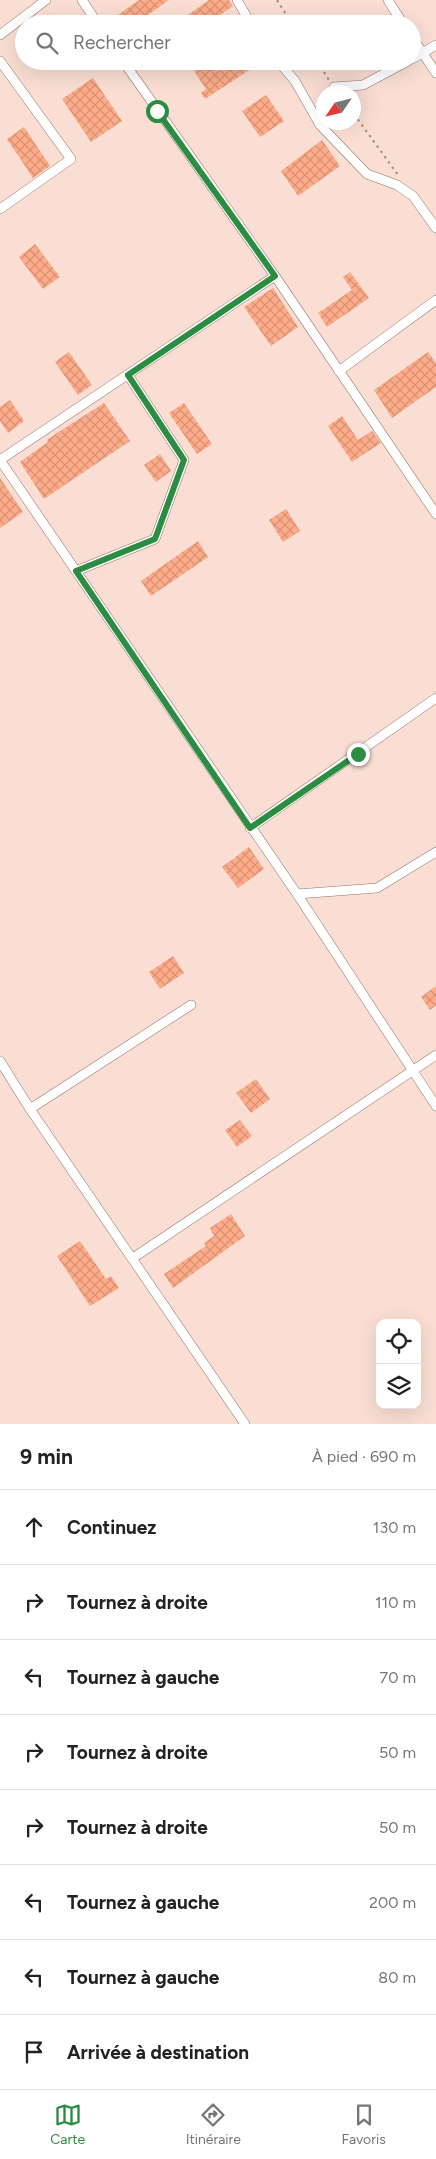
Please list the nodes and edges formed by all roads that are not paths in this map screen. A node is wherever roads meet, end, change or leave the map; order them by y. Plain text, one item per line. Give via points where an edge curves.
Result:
1 (46, 0) edge
2 (82, 0) edge
3 (237, 0) edge
4 (388, 0) edge
5 (26, 15) edge
6 (92, 15) edge
7 (246, 15) edge
8 (397, 15) edge
9 (15, 24) edge
10 (0, 35) edge
11 (436, 45) edge
12 (421, 50) edge
13 (423, 53) junction
14 (0, 61) edge
15 (129, 70) edge
16 (286, 70) edge
17 (391, 70) edge
18 (436, 73) edge
19 (361, 85) edge
20 (0, 209) edge
21 (436, 228) edge
22 (275, 276) junction
23 (436, 300) edge
24 (339, 371) junction
25 (128, 375) junction
26 (0, 460) edge
27 (436, 514) edge
28 (76, 571) junction
29 (436, 698) edge
30 (250, 828) junction
31 (436, 852) edge
32 (297, 894) junction
33 (191, 1005) dead end
34 (436, 1055) edge
35 (0, 1061) edge
36 (412, 1071) junction
37 (436, 1106) edge
38 (30, 1109) junction
39 (133, 1258) junction
40 (245, 1424) edge

1 - 5 street
2 - 6 street
3 - 7 street
4 - 8 street
9 - 10 street
11 - 13 street
12 - 13 street
13 - 18 street
14 - 20 street via 71,159
15 - 22 street
16 - 21 street via 320,125 367,174 397,185 413,196
17 - 19 street
22 - 24 street
22 - 25 street
23 - 24 street
24 - 27 street
25 - 26 street
25 - 28 street via 184,460 155,539
26 - 28 street
28 - 30 street
29 - 30 street
30 - 32 street
31 - 32 street via 377,888
32 - 36 street
33 - 38 street
34 - 36 street
35 - 38 street
36 - 37 street
36 - 39 street
38 - 39 street
39 - 40 street

